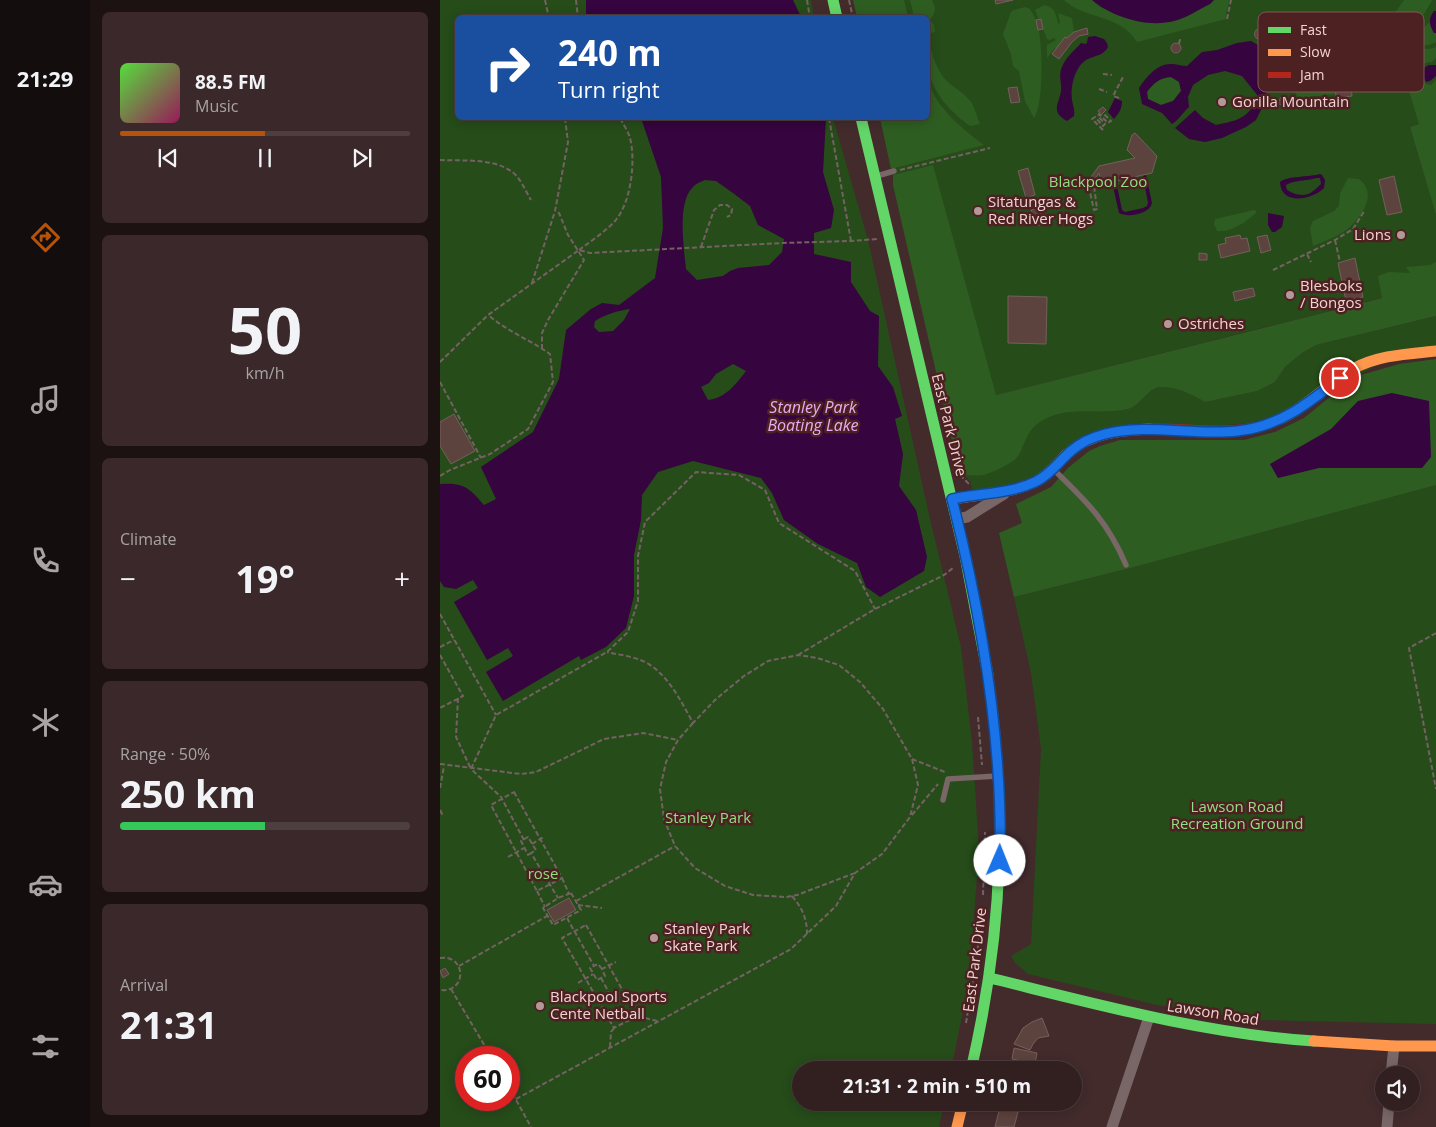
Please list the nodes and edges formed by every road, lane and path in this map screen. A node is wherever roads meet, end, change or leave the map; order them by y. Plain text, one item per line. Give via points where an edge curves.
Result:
1 (545, 0) edge
2 (576, 0) edge
3 (807, 0) edge
4 (833, 0) edge
5 (849, 0) edge
6 (1231, 0) edge
7 (549, 15) edge
8 (578, 15) edge
9 (810, 15) edge
10 (836, 15) edge
11 (852, 15) edge
12 (1227, 19) dead end
13 (1180, 39) dead end
14 (1179, 44) dead end
15 (1103, 74) dead end
16 (1112, 75) dead end
17 (1123, 77) dead end
18 (1099, 89) dead end
19 (1107, 92) dead end
20 (1119, 98) dead end
21 (1103, 113) dead end
22 (565, 120) edge
23 (621, 120) edge
24 (829, 120) edge
25 (861, 120) edge
26 (1108, 123) junction
27 (990, 148) dead end
28 (440, 160) edge
29 (894, 171) joint
30 (875, 176) junction
31 (1087, 178) dead end
32 (1093, 178) dead end
33 (531, 200) dead end
34 (1364, 210) dead end
35 (555, 211) junction
36 (727, 217) dead end
37 (884, 238) junction
38 (1335, 240) junction
39 (851, 242) junction
40 (701, 247) junction
41 (579, 250) junction
42 (1307, 254) junction
43 (1311, 262) dead end
44 (1340, 262) dead end
45 (1273, 270) dead end
46 (532, 284) junction
47 (488, 315) junction
48 (542, 349) junction
49 (1436, 351) edge
50 (440, 362) edge
51 (440, 382) edge
52 (481, 458) junction
53 (1054, 470) junction
54 (440, 476) edge
55 (1008, 491) junction
56 (952, 499) junction
57 (957, 519) junction
58 (1126, 565) dead end
59 (952, 569) dead end
60 (875, 609) junction
61 (440, 614) edge
62 (1436, 633) edge
63 (454, 640) junction
64 (440, 647) edge
65 (607, 652) junction
66 (440, 655) edge
67 (798, 655) junction
68 (458, 698) junction
69 (440, 708) edge
70 (978, 713) dead end
71 (496, 715) junction
72 (693, 723) junction
73 (678, 740) junction
74 (912, 759) junction
75 (440, 764) edge
76 (444, 765) junction
77 (983, 768) dead end
78 (470, 769) junction
79 (947, 773) dead end
80 (998, 776) junction
81 (941, 780) dead end
82 (440, 788) edge
83 (1436, 789) edge
84 (502, 799) junction
85 (943, 800) dead end
86 (440, 810) edge
87 (440, 816) edge
88 (910, 817) junction
89 (985, 823) dead end
90 (544, 837) dead end
91 (540, 839) junction
92 (524, 840) junction
93 (532, 844) junction
94 (675, 846) junction
95 (524, 848) junction
96 (516, 852) junction
97 (532, 853) junction
98 (508, 858) dead end
99 (855, 873) junction
100 (562, 878) junction
101 (550, 884) junction
102 (537, 891) junction
103 (569, 894) junction
104 (792, 896) junction
105 (983, 896) dead end
106 (558, 898) junction
107 (576, 901) junction
108 (578, 905) junction
109 (982, 906) dead end
110 (545, 907) junction
111 (602, 908) dead end
112 (547, 916) junction
113 (567, 917) junction
114 (575, 931) junction
115 (807, 934) junction
116 (440, 958) edge
117 (616, 962) dead end
118 (609, 965) junction
119 (459, 966) junction
120 (594, 966) junction
121 (602, 969) junction
122 (593, 974) junction
123 (601, 978) junction
124 (990, 978) junction
125 (585, 979) junction
126 (578, 982) dead end
127 (451, 989) junction
128 (440, 990) edge
129 (613, 1000) dead end
130 (637, 1016) junction
131 (1149, 1017) junction
132 (657, 1021) junction
133 (614, 1028) junction
134 (966, 1029) dead end
135 (485, 1046) edge
136 (1394, 1046) junction
137 (1436, 1046) edge
138 (610, 1048) junction
139 (974, 1061) edge
140 (1392, 1066) edge
141 (520, 1097) edge
142 (520, 1106) edge
143 (961, 1111) edge
144 (1388, 1111) edge
145 (531, 1127) edge
146 (957, 1127) edge
147 (1112, 1127) edge
148 (1387, 1127) edge

1 - 7 path
2 - 8 path
3 - 9 path
4 - 10 main road
5 - 11 path
6 - 12 path
13 - 14 path
15 - 16 path
17 - 20 path via 1113,96
18 - 19 path
21 - 26 path via 1111,121
22 - 35 path via 568,142
23 - 41 path via 630,136 633,156 624,207 617,220
24 - 39 path
25 - 30 main road, East Park Drive
26 - 26 path via 1103,129 1092,118 1094,116 1103,126 1105,124 1099,114
27 - 29 path
28 - 33 path via 490,163 511,170
29 - 30 lane
30 - 37 main road, East Park Drive
31 - 32 path via 1094,210 1097,209
34 - 38 path via 1353,228
35 - 41 path
35 - 46 path
36 - 40 path via 732,209 727,205 720,205 714,210
37 - 39 path
37 - 56 main road, East Park Drive
38 - 42 path
38 - 44 path
39 - 40 path
40 - 41 path via 590,253
41 - 46 path
41 - 48 path via 584,260 548,320 542,333
42 - 43 path
42 - 45 path
46 - 47 path
47 - 48 path
47 - 50 path
48 - 52 path via 550,354 553,382 528,429
49 - 53 main road via 1372,361 1340,378 1297,411 1258,427 1238,431 1150,429 1104,434 1086,441
51 - 52 path
52 - 54 path
53 - 55 main road via 1036,481
53 - 58 lane via 1099,515
55 - 56 main road
55 - 57 street via 967,517
56 - 57 main road, East Park Drive
57 - 80 main road, East Park Drive via 988,678
59 - 60 path
60 - 65 path via 855,571 779,523 765,490 739,475 696,472 645,522 638,556 638,601 628,632
60 - 67 path
61 - 63 path
62 - 83 path via 1409,648
63 - 64 path
63 - 71 path
65 - 71 path
65 - 72 path via 645,662 664,676
66 - 68 path via 462,696
67 - 72 path via 768,661 744,676
67 - 74 path via 839,665 860,682 883,709
68 - 69 path
68 - 78 path via 456,737
70 - 77 path
71 - 78 path
72 - 73 path
73 - 78 path via 643,733 604,739 536,772 521,774
73 - 94 path via 666,762 660,789 664,819
74 - 79 path
74 - 88 path via 918,785
75 - 76 path
76 - 78 path
76 - 82 path
78 - 84 path
80 - 85 lane via 948,779
80 - 124 main road, East Park Drive via 999,892
81 - 88 path
84 - 91 path via 514,792
84 - 92 path
84 - 96 path via 491,805
86 - 87 path
88 - 99 path via 882,854
89 - 105 path, East Park Drive
90 - 91 path
91 - 93 path
91 - 100 path
92 - 93 path via 528,837
92 - 95 path via 521,842
93 - 97 path via 536,850
94 - 104 path via 695,868 725,886 753,895
94 - 107 path
95 - 96 path
95 - 97 path via 528,855
96 - 98 path
96 - 102 path
97 - 101 path
99 - 104 path
99 - 115 path via 836,906
100 - 101 path
100 - 103 path
101 - 102 path
101 - 106 path
102 - 110 path
103 - 106 path
103 - 107 path
104 - 115 path via 804,914
106 - 110 path
107 - 108 path
108 - 111 path
108 - 113 path via 580,910
109 - 134 path, East Park Drive
110 - 112 path
112 - 113 path via 553,925
112 - 119 path
113 - 114 path
114 - 118 path via 586,925
114 - 120 path
114 - 125 path via 562,938
115 - 132 path via 792,949
116 - 119 path via 452,960
117 - 118 path
118 - 121 path
118 - 130 path
119 - 127 path via 460,979
120 - 121 path via 598,964
120 - 122 path via 590,968
121 - 123 path via 605,976
122 - 123 path via 597,980
122 - 125 path
123 - 129 path
124 - 131 main road, Lawson Road
124 - 139 main road, East Park Drive
125 - 126 path
125 - 133 path
127 - 128 path
127 - 135 path
130 - 132 path
130 - 133 path
131 - 136 main road, Lawson Road via 1283,1039
131 - 147 street
132 - 138 path
133 - 138 path
136 - 137 main road, Lawson Road
136 - 140 street
138 - 141 path
142 - 145 path
143 - 146 main road
144 - 148 street

